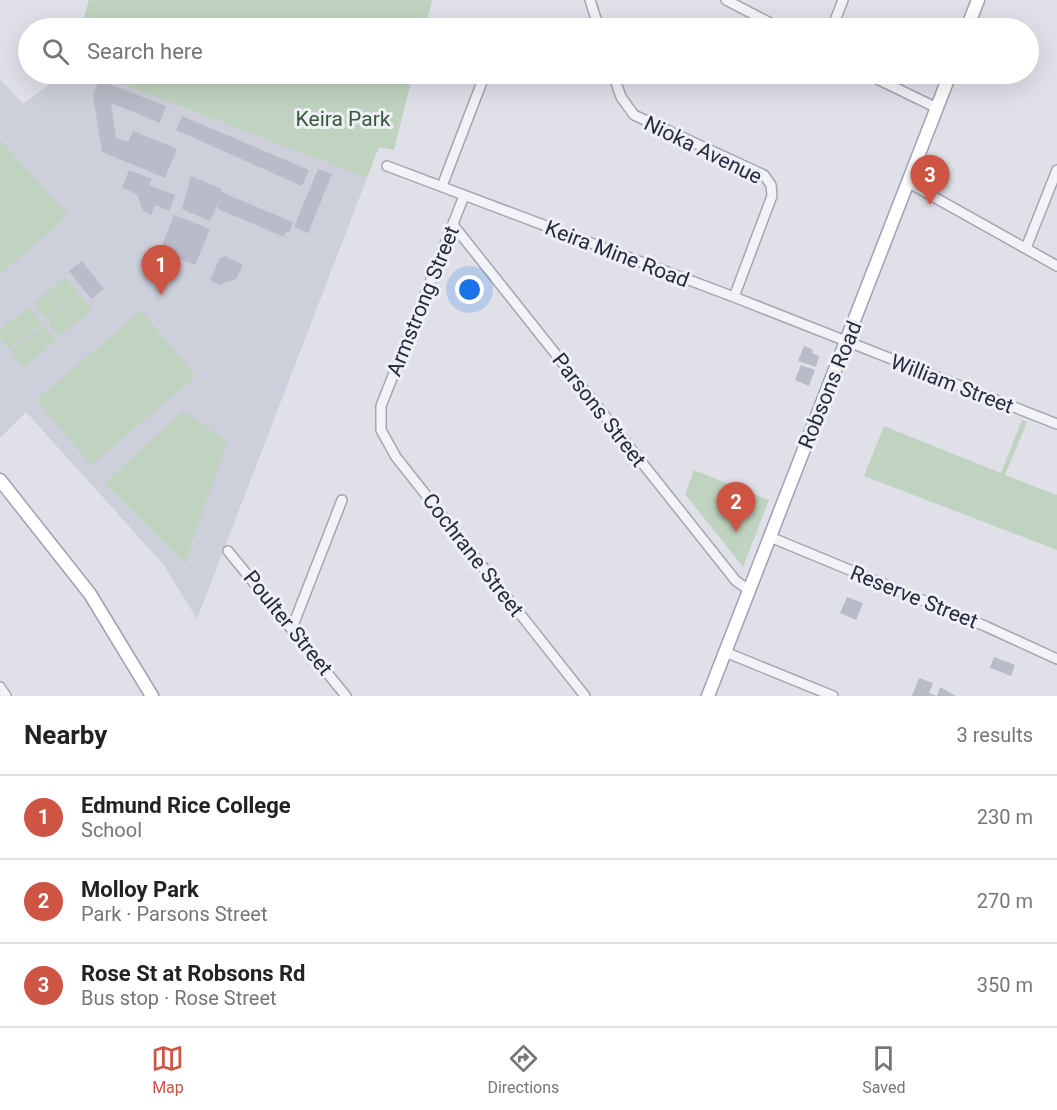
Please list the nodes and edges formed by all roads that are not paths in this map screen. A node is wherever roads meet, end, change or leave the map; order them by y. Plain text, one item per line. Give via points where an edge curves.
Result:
1 (590, 0) edge
2 (726, 0) edge
3 (843, 0) edge
4 (978, 0) edge
5 (596, 18) edge
6 (761, 18) edge
7 (836, 18) edge
8 (971, 18) edge
9 (481, 84) edge
10 (616, 84) edge
11 (888, 84) edge
12 (946, 84) edge
13 (937, 108) junction
14 (387, 166) dead end
15 (1057, 170) edge
16 (909, 183) junction
17 (442, 186) junction
18 (464, 196) junction
19 (454, 226) junction
20 (1026, 248) junction
21 (1057, 266) edge
22 (734, 297) junction
23 (847, 343) junction
24 (381, 406) joint
25 (1057, 424) edge
26 (0, 480) edge
27 (342, 500) dead end
28 (770, 537) junction
29 (228, 551) dead end
30 (749, 590) junction
31 (292, 628) junction
32 (725, 652) junction
33 (1057, 659) edge
34 (0, 687) edge
35 (6, 696) edge
36 (152, 696) edge
37 (346, 696) edge
38 (585, 696) edge
39 (708, 696) edge
40 (833, 696) edge

1 - 5 street
2 - 6 street
3 - 7 street
4 - 8 main road
9 - 17 street
10 - 22 street, Nioka Avenue via 634,115 764,175 771,185 772,196
11 - 13 street
12 - 13 main road, Robsons Road
13 - 16 main road, Robsons Road
14 - 17 street, Keira Mine Road
15 - 20 street
16 - 20 street
16 - 23 main road, Robsons Road
17 - 18 street, Keira Mine Road
18 - 19 street, Armstrong Street
18 - 22 street, Keira Mine Road
19 - 24 street, Armstrong Street
19 - 30 street, Parsons Street via 728,572
20 - 21 street
22 - 23 street, Keira Mine Road
23 - 25 street, William Street
23 - 28 main road, Robsons Road
24 - 38 street, Cochrane Street via 381,430 396,457
26 - 36 main road via 90,594
27 - 31 street
28 - 30 main road, Robsons Road
28 - 33 street, Reserve Street
29 - 31 street, Poulter Street
30 - 32 main road, Robsons Road
31 - 37 street, Poulter Street
32 - 39 main road, Robsons Road
32 - 40 street
34 - 35 street

